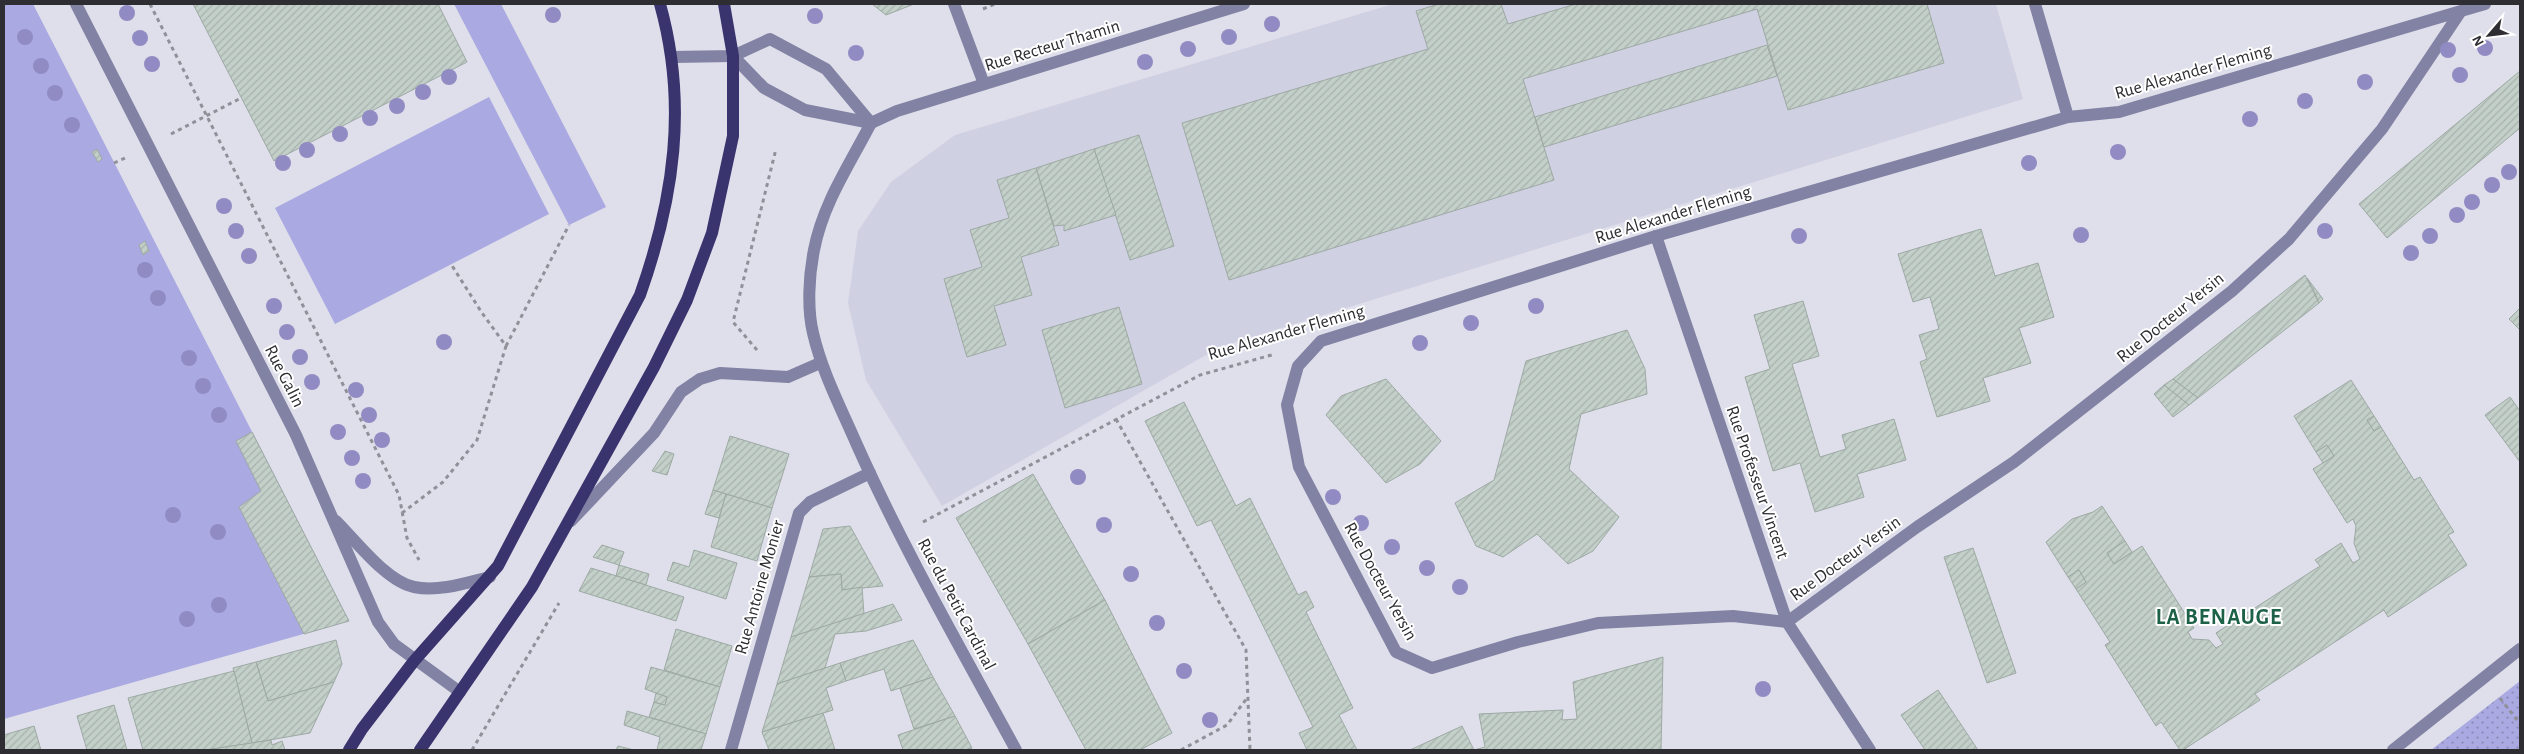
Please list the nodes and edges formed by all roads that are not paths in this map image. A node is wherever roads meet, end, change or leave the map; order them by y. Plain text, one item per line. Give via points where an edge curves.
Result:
1 (76, 4) edge
2 (660, 4) edge
3 (724, 4) edge
4 (954, 4) edge
5 (1244, 4) edge
6 (2035, 4) edge
7 (2485, 4) edge
8 (2461, 11) junction
9 (733, 56) junction
10 (672, 57) junction
11 (984, 84) junction
12 (2068, 117) junction
13 (871, 123) junction
14 (1656, 236) junction
15 (1321, 341) joint
16 (820, 363) junction
17 (870, 473) junction
18 (330, 516) junction
19 (567, 526) junction
20 (490, 577) junction
21 (1787, 622) junction
22 (2520, 649) edge
23 (414, 661) junction
24 (460, 692) junction
25 (349, 750) edge
26 (420, 750) edge
27 (731, 750) edge
28 (1016, 750) edge
29 (1870, 750) edge
30 (2393, 750) edge

1 - 18 street, Rue Galin via 296,435
2 - 10 main road
3 - 9 main road
4 - 11 street
5 - 11 street, Rue Recteur Thamin
6 - 12 street
7 - 8 street, Rue Alexander Fleming
8 - 12 street, Rue Alexander Fleming via 2119,112
8 - 21 street, Rue Docteur Yersin via 2382,129 2289,239 2232,291 2014,462 1917,527
9 - 10 street
9 - 13 street via 764,88 805,110
9 - 13 street via 770,39 826,69
9 - 19 main road via 733,136 712,233 687,300 654,367
10 - 20 main road via 675,132 664,212 640,295 507,551
11 - 13 street, Rue Recteur Thamin via 897,111
12 - 14 street, Rue Alexander Fleming
13 - 16 street, Rue du Petit Cardinal via 829,202 814,250 810,294 812,330
14 - 15 street, Rue Alexander Fleming
14 - 21 street, Rue Professeur Vincent
15 - 21 street, Rue Docteur Yersin via 1298,366 1287,405 1298,467 1396,652 1432,668 1518,642 1598,623 1733,616
16 - 17 street, Rue du Petit Cardinal
16 - 19 street via 788,377 720,373 700,379 681,392 654,433
17 - 27 street, Rue Antoine Monier via 810,502 799,513
17 - 28 street, Rue du Petit Cardinal
18 - 20 street via 385,570 413,587 457,585
18 - 23 street, Rue Galin via 378,622 394,644
19 - 24 main road via 532,587
20 - 23 main road
21 - 29 street, Rue Professeur Vincent
22 - 30 street
23 - 24 street, Rue Galin
23 - 25 main road
24 - 26 main road

